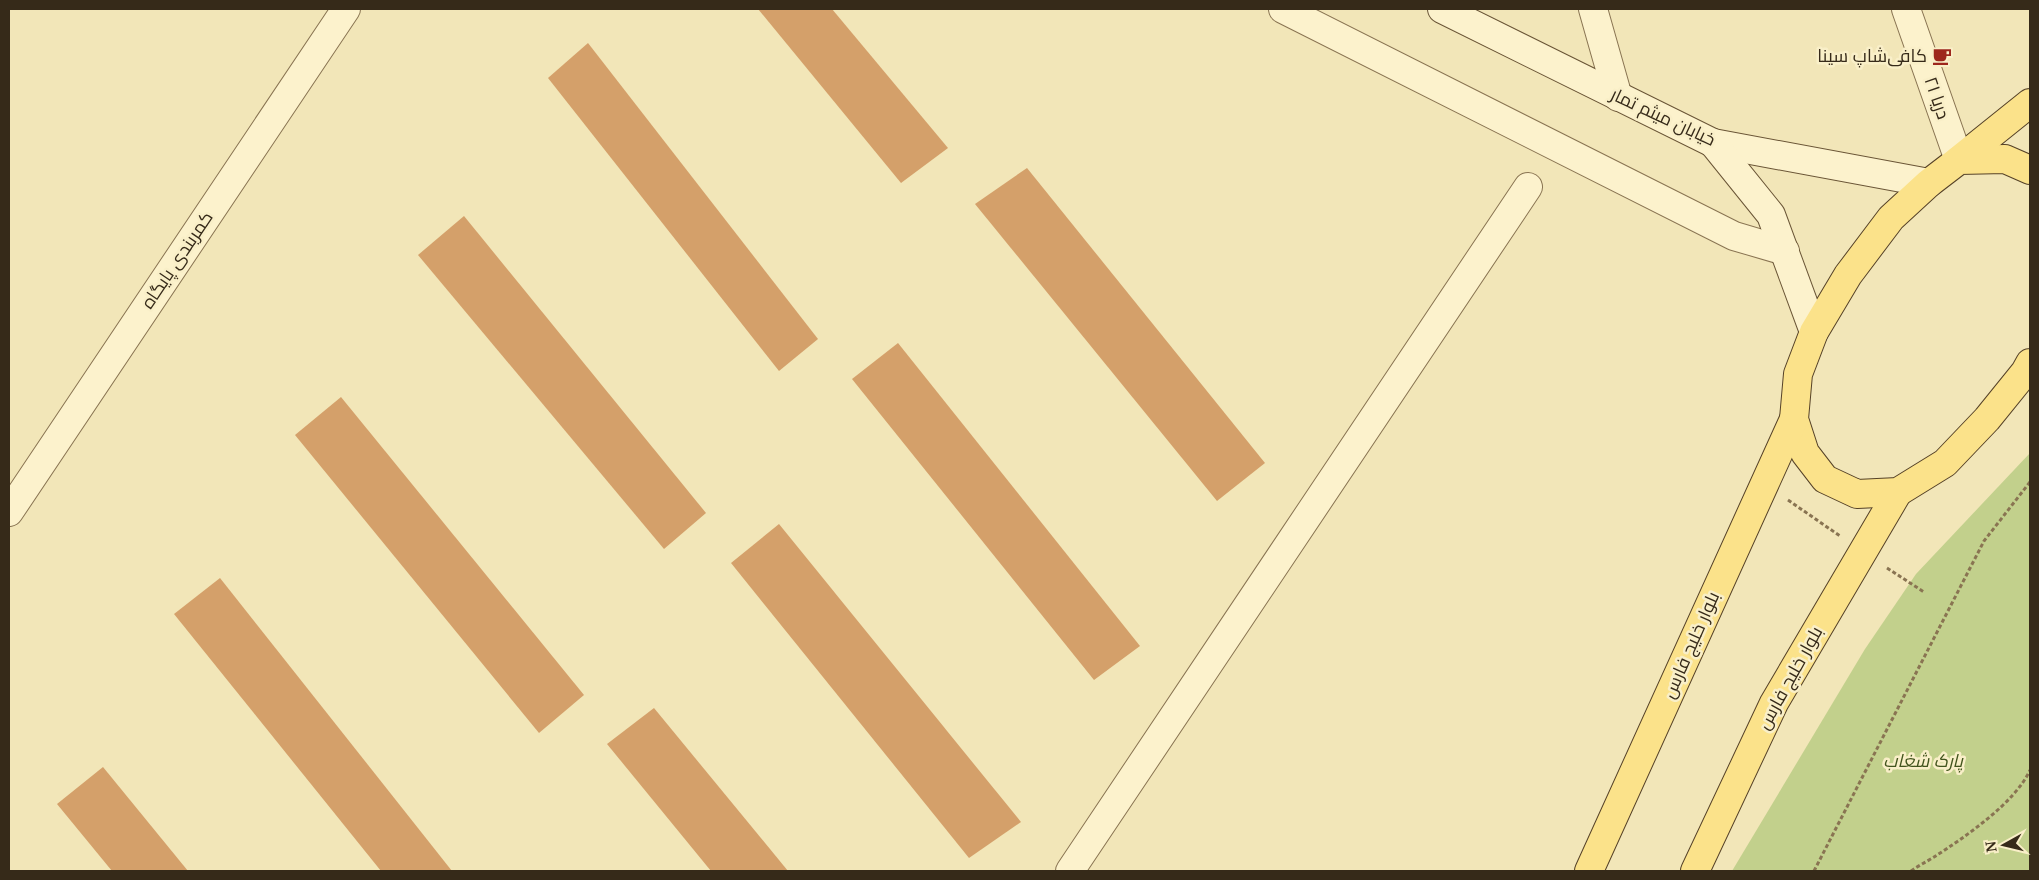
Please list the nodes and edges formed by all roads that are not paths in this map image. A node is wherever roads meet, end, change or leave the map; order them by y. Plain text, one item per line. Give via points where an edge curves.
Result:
1 (346, 9) edge
2 (1283, 9) edge
3 (1442, 9) edge
4 (1593, 9) edge
5 (1906, 9) edge
6 (1618, 97) junction
7 (2030, 103) edge
8 (1713, 143) junction
9 (1959, 160) junction
10 (2030, 170) edge
11 (1929, 183) junction
12 (1528, 187) dead end
13 (1784, 251) junction
14 (1814, 332) junction
15 (2030, 362) edge
16 (1794, 419) junction
17 (1898, 492) junction
18 (9, 512) edge
19 (1070, 871) edge
20 (1589, 871) edge
21 (1695, 871) edge

1 - 18 street, کمربندی پایگاه
2 - 13 street via 1734,236
3 - 6 street, خیابان میثم تمار
4 - 6 street
5 - 9 street, دریا ۲۱
6 - 8 street, خیابان میثم تمار
7 - 9 main road
8 - 11 street, خیابان میثم تمار
8 - 13 street via 1771,215
9 - 10 main road via 2005,159
9 - 11 main road
11 - 14 main road via 1890,218 1848,275
12 - 19 street
13 - 14 street
14 - 16 main road via 1798,374
15 - 17 main road via 1987,419 1945,463
16 - 17 main road via 1805,453 1825,479 1857,494
16 - 20 main road, بلوار خلیج‌ فارس
17 - 21 main road, بلوار خلیج ‌فارس via 1774,702

